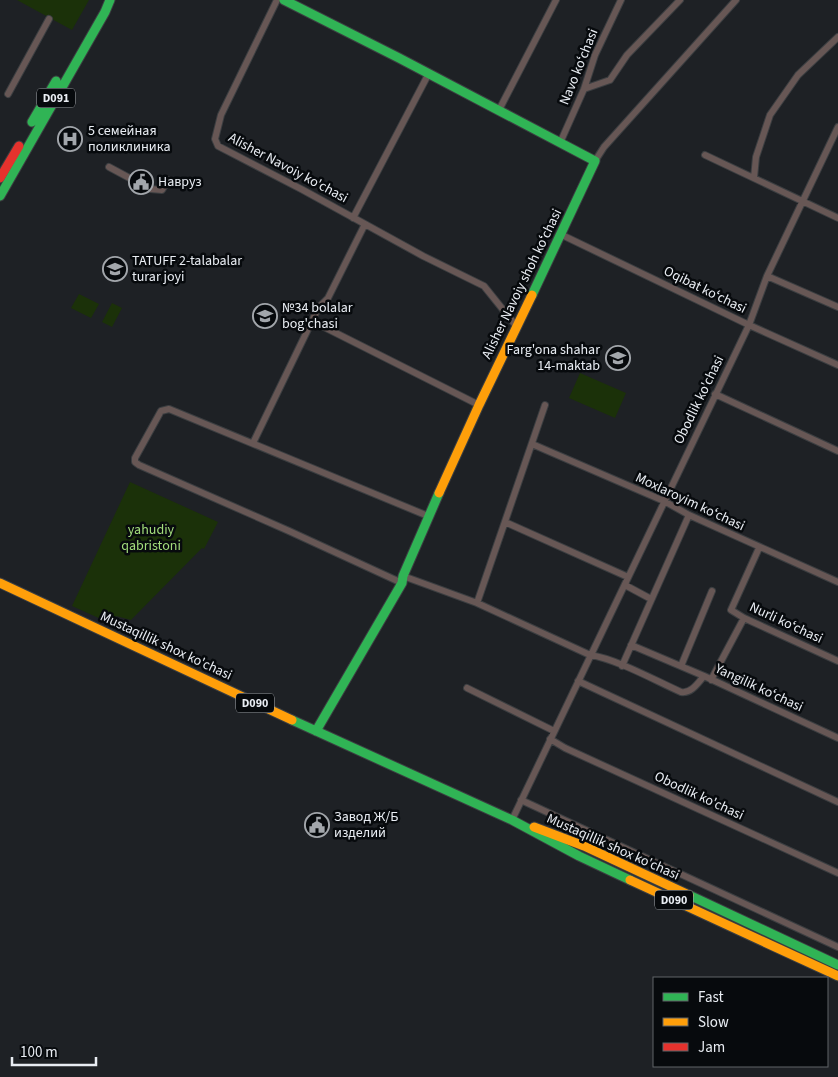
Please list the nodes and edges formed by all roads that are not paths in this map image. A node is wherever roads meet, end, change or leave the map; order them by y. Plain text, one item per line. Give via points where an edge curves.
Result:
1 (100, 0) edge
2 (111, 0) edge
3 (276, 0) edge
4 (284, 0) edge
5 (556, 0) edge
6 (621, 0) edge
7 (680, 0) edge
8 (734, 1) edge
9 (49, 19) dead end
10 (838, 36) edge
11 (429, 74) junction
12 (584, 89) junction
13 (8, 94) dead end
14 (499, 110) junction
15 (838, 127) edge
16 (560, 143) junction
17 (705, 155) dead end
18 (595, 161) junction
19 (109, 167) dead end
20 (0, 178) edge
21 (754, 178) junction
22 (168, 180) dead end
23 (0, 196) edge
24 (802, 202) junction
25 (353, 218) junction
26 (838, 218) edge
27 (365, 224) junction
28 (562, 235) junction
29 (767, 276) junction
30 (838, 307) edge
31 (312, 321) junction
32 (748, 325) junction
33 (517, 327) junction
34 (838, 365) edge
35 (715, 394) junction
36 (479, 405) junction
37 (546, 406) dead end
38 (253, 443) junction
39 (532, 444) junction
40 (838, 451) edge
41 (664, 501) junction
42 (688, 515) junction
43 (428, 516) junction
44 (505, 522) junction
45 (759, 548) junction
46 (628, 577) junction
47 (402, 579) junction
48 (838, 582) edge
49 (0, 583) edge
50 (625, 585) junction
51 (712, 591) dead end
52 (651, 599) junction
53 (477, 603) junction
54 (744, 618) junction
55 (631, 645) junction
56 (590, 655) junction
57 (838, 662) edge
58 (622, 666) junction
59 (681, 666) junction
60 (704, 676) junction
61 (711, 680) junction
62 (578, 681) junction
63 (467, 688) dead end
64 (316, 731) junction
65 (554, 732) junction
66 (838, 738) edge
67 (550, 739) junction
68 (521, 800) junction
69 (838, 802) edge
70 (512, 820) junction
71 (838, 873) edge
72 (838, 948) edge
73 (838, 965) edge
74 (838, 976) edge

1 - 20 main road, D091
2 - 23 main road, D091
3 - 25 street, Alisher Navoiy ko'chasi via 221,115 215,139 218,146
4 - 11 main road
5 - 14 street
6 - 12 street, Navo koʻchasi via 595,56
7 - 12 street via 627,56 610,80
8 - 18 street
9 - 13 street
10 - 21 street via 798,75 770,115 756,158
11 - 14 main road
11 - 25 street, Alisher Navoiy ko'chasi
12 - 16 street, Navo koʻchasi
14 - 16 main road
15 - 24 street, Obodlik ko'chasi
16 - 18 main road
17 - 21 street
18 - 28 main road, Alisher Navoiy shoh koʻchasi
19 - 22 street via 150,189 162,190
21 - 24 street
24 - 26 street
24 - 29 street, Obodlik ko'chasi
25 - 27 street, Alisher Navoiy ko'chasi
27 - 31 street via 328,298
27 - 33 street, Alisher Navoiy ko'chasi via 484,286
28 - 32 street, Oqibat koʻchasi
28 - 33 main road, Alisher Navoiy shoh koʻchasi
29 - 30 street
29 - 32 street, Obodlik ko'chasi
31 - 36 street
31 - 38 street
32 - 34 street, Oqibat koʻchasi
32 - 35 street, Obodlik ko'chasi
33 - 36 main road, Alisher Navoiy shoh koʻchasi
35 - 40 street
35 - 41 street, Obodlik ko'chasi
36 - 43 main road, Alisher Navoiy shoh koʻchasi
37 - 39 street
38 - 43 street
38 - 47 street, Yangilik koʻchasi via 165,409 135,462
39 - 41 street, Moxlaroyim koʻchasi
39 - 44 street
41 - 42 street, Moxlaroyim koʻchasi
41 - 46 street, Obodlik ko'chasi
42 - 45 street, Moxlaroyim koʻchasi
42 - 52 street
43 - 47 main road, Alisher Navoiy shoh koʻchasi
44 - 46 street
44 - 53 street
45 - 48 street, Moxlaroyim koʻchasi
45 - 54 street, Nurli koʻchasi via 731,608
46 - 50 street, Obodlik ko'chasi
47 - 53 street, Yangilik koʻchasi
47 - 64 main road, Alisher Navoiy shoh koʻchasi
49 - 64 main road, Mustaqillik shox ko'chasi / D090
50 - 52 street
50 - 56 street, Obodlik ko'chasi
51 - 59 street
52 - 55 street
53 - 56 street, Yangilik koʻchasi
54 - 57 street, Nurli koʻchasi
54 - 61 street
55 - 58 street
55 - 59 street
56 - 58 street, Yangilik koʻchasi
56 - 62 street, Obodlik ko'chasi
58 - 60 street, Yangilik koʻchasi via 686,693
59 - 60 street
60 - 61 street, Yangilik koʻchasi
61 - 66 street, Yangilik koʻchasi
62 - 65 street, Obodlik ko'chasi
62 - 69 street
63 - 65 street
64 - 70 main road, Mustaqillik shox ko'chasi / D090
65 - 67 street, Obodlik ko'chasi
67 - 68 street, Obodlik ko'chasi
67 - 71 street, Obodlik ko'chasi
68 - 70 street, Obodlik ko'chasi
68 - 72 street
70 - 73 main road, Mustaqillik shox ko'chasi / D090 via 584,846
70 - 74 main road, Mustaqillik shox ko'chasi / D090 via 580,856

